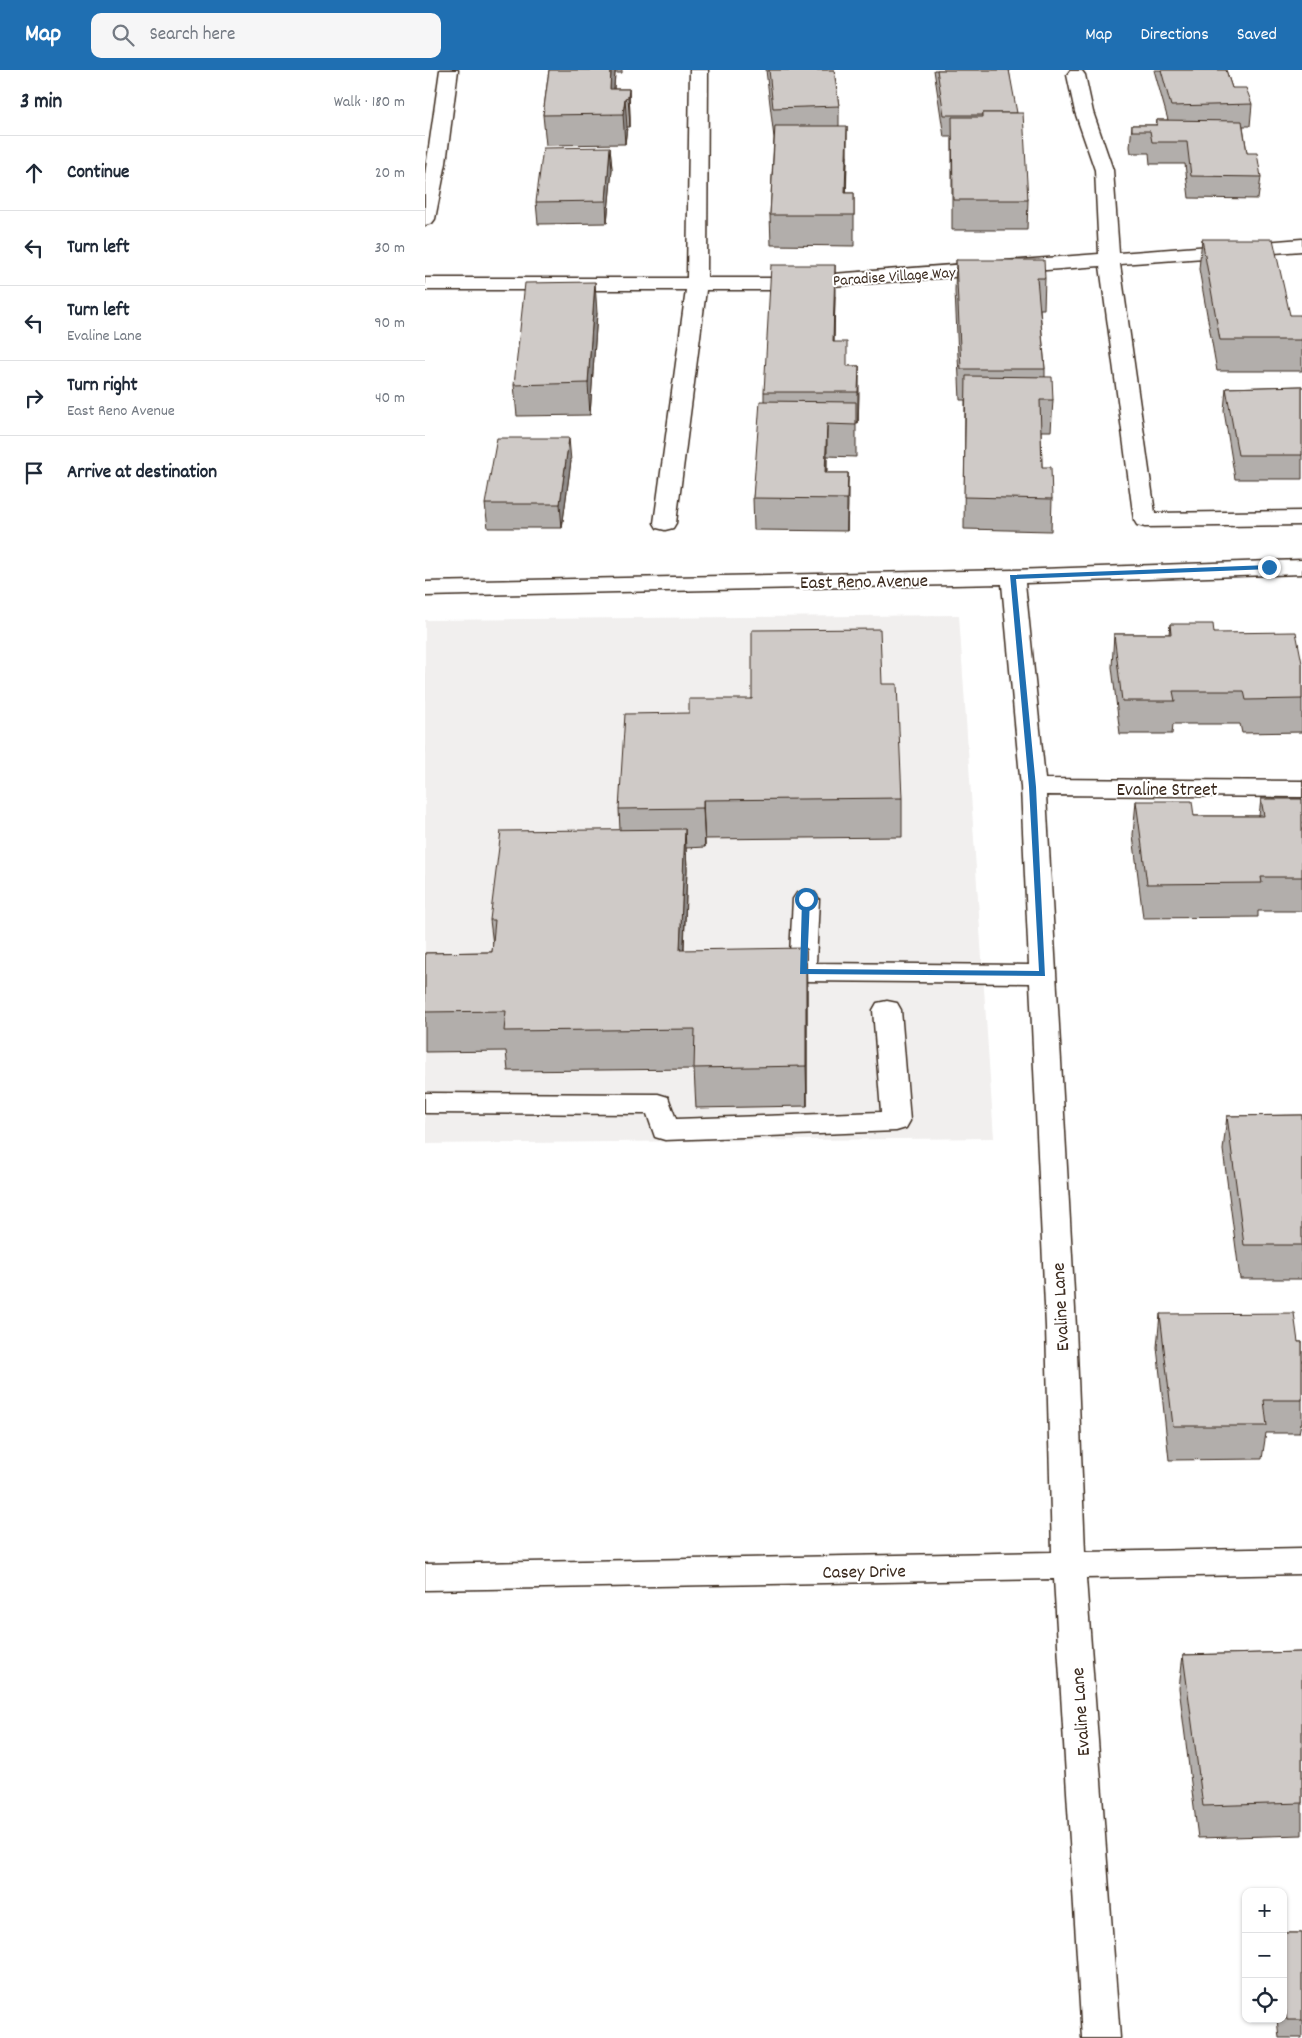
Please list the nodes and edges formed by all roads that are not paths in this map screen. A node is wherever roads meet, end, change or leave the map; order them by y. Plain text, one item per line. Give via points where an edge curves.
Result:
1 (449, 70) edge
2 (699, 70) edge
3 (1077, 75) dead end
4 (431, 163) edge
5 (425, 219) edge
6 (1302, 245) edge
7 (1109, 258) junction
8 (425, 284) edge
9 (697, 284) junction
10 (1302, 518) edge
11 (665, 523) dead end
12 (1302, 567) edge
13 (1013, 577) junction
14 (425, 588) edge
15 (1033, 787) junction
16 (1302, 789) edge
17 (806, 899) dead end
18 (1043, 974) junction
19 (887, 1010) dead end
20 (425, 1103) edge
21 (1302, 1561) edge
22 (1069, 1566) junction
23 (425, 1577) edge
24 (1101, 2038) edge

1 - 4 street
2 - 9 street
3 - 7 street via 1084,112 1104,170
4 - 5 street
6 - 7 street, Paradise Village Way
7 - 9 street, Paradise Village Way via 779,284
7 - 10 street via 1145,520
8 - 9 street, Paradise Village Way
9 - 11 street
12 - 13 street, East Reno Avenue
13 - 14 street, East Reno Avenue
13 - 15 street, Evaline Lane
15 - 16 street, Evaline Street
15 - 18 street, Evaline Lane
17 - 18 street via 803,972
18 - 22 street, Evaline Lane
19 - 20 street via 897,1122 665,1130 658,1104
21 - 22 street, Casey Drive
22 - 23 street, Casey Drive
22 - 24 street, Evaline Lane

